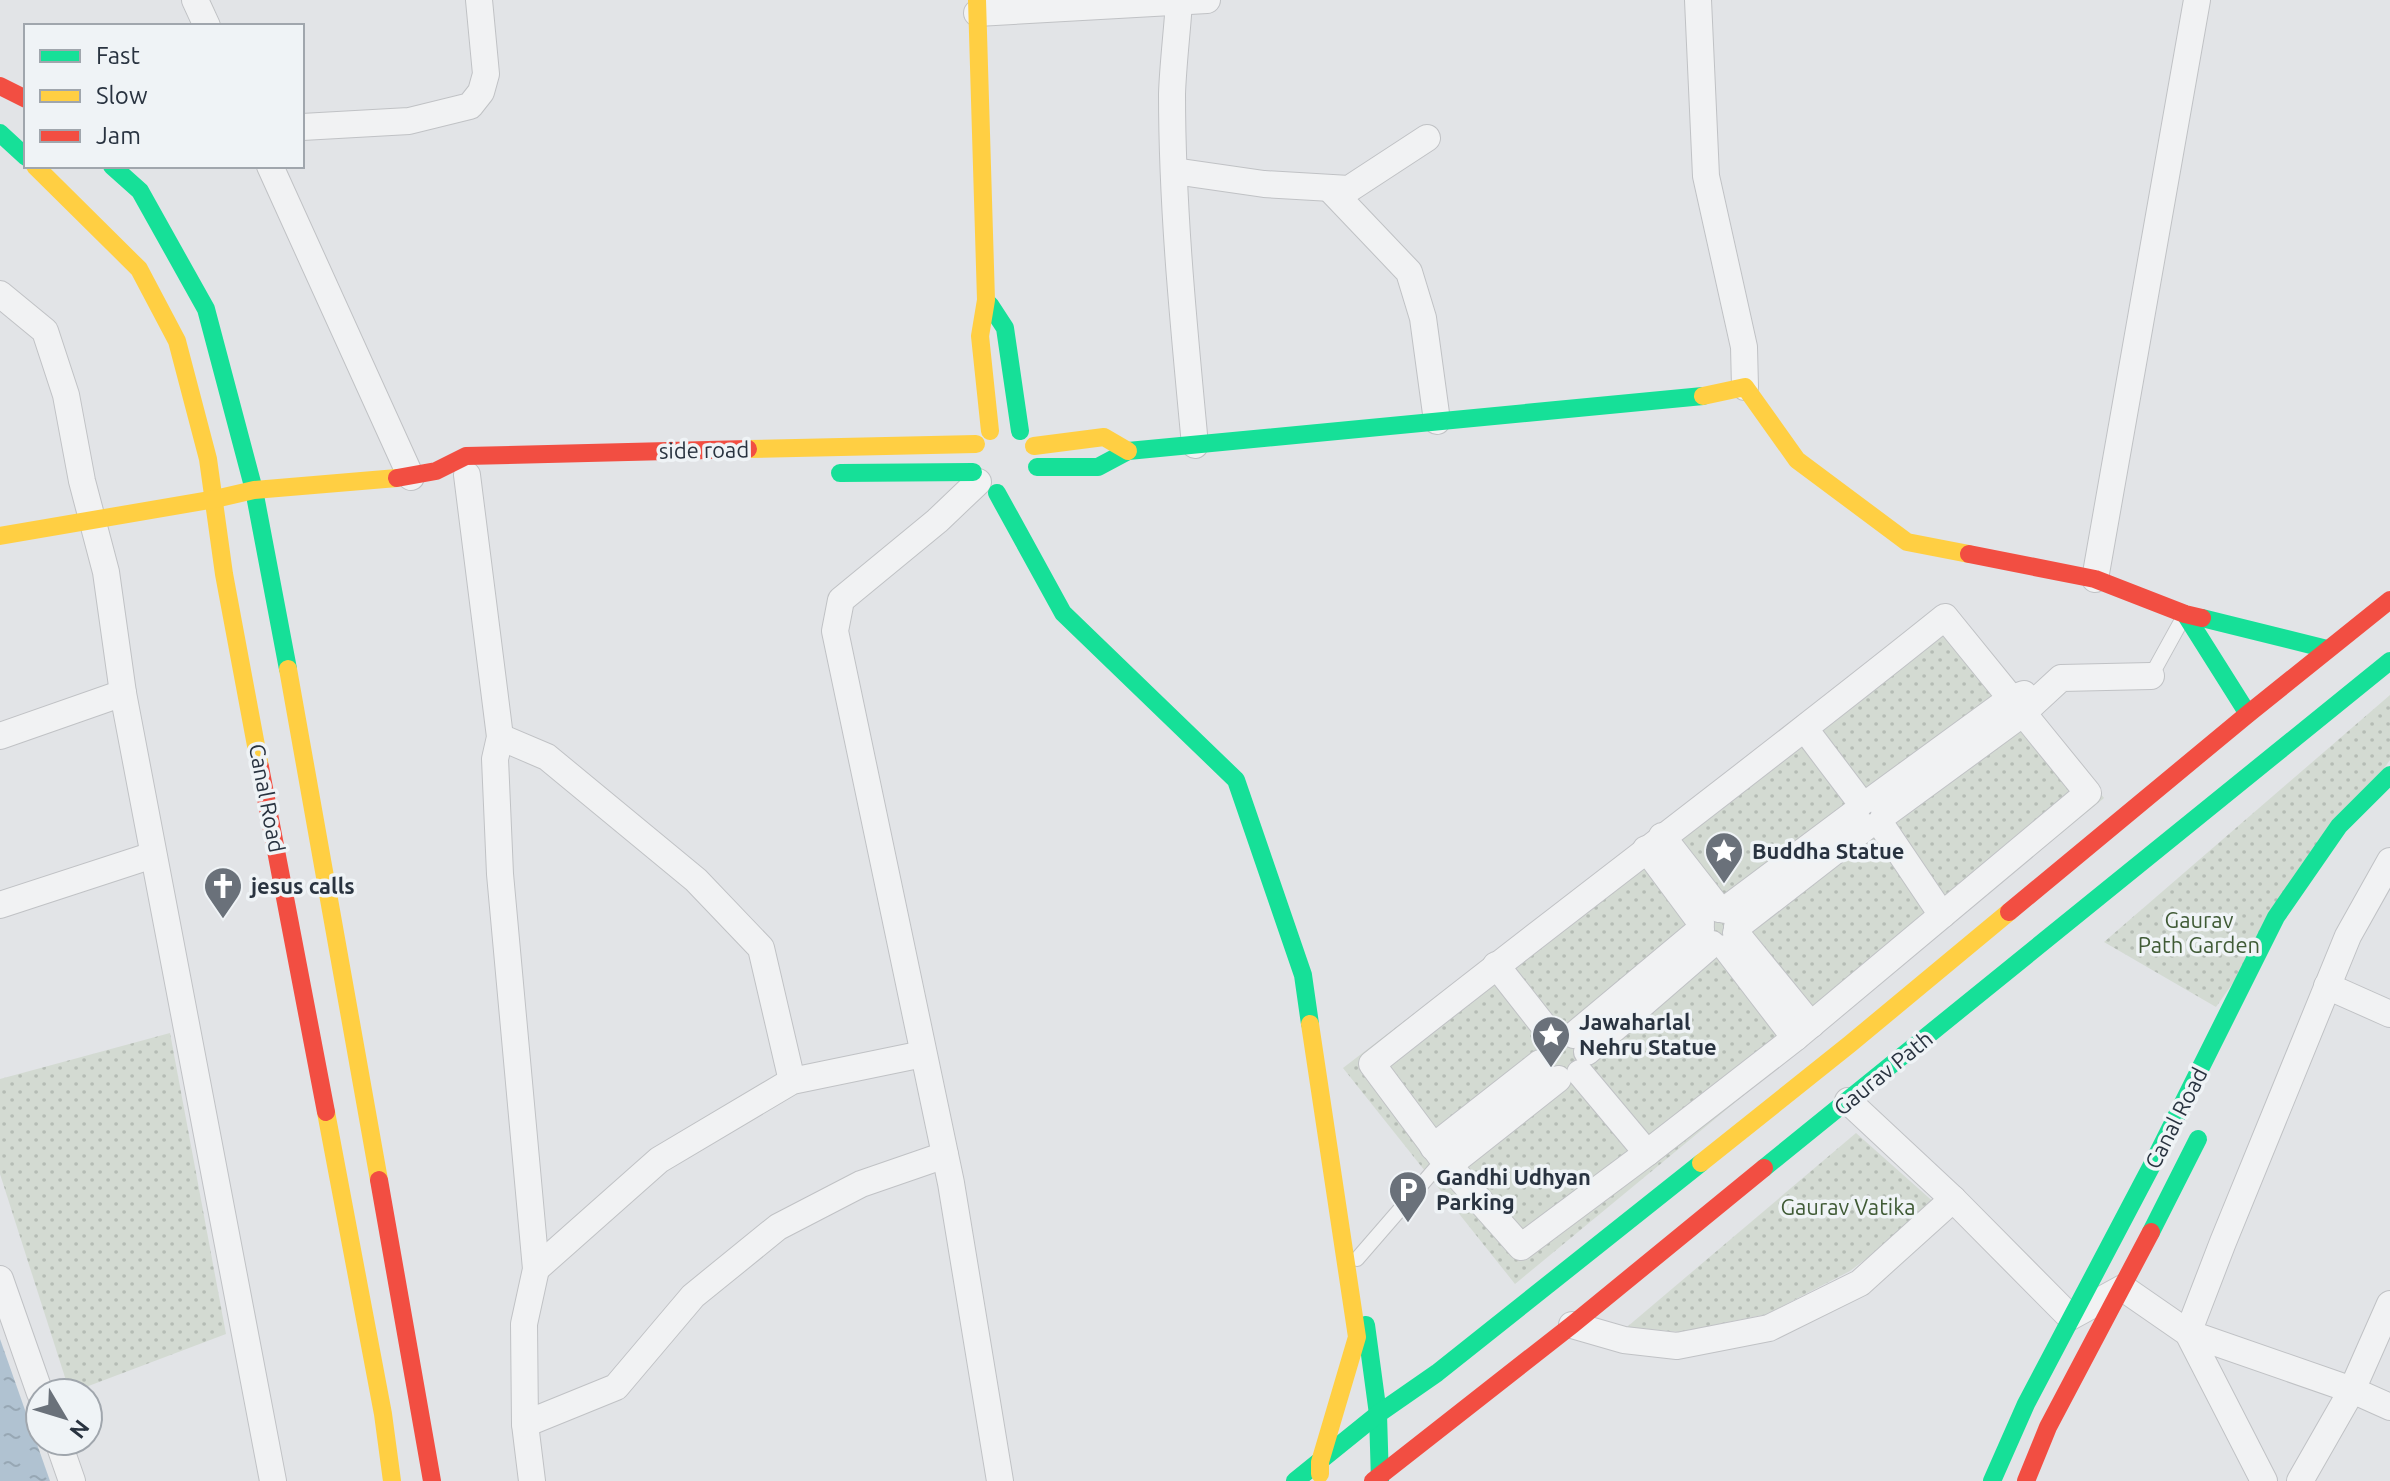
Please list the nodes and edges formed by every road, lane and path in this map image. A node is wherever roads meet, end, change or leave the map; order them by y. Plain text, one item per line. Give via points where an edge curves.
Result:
1 (195, 0) edge
2 (479, 0) edge
3 (1207, 0) edge
4 (1698, 0) edge
5 (2197, 0) edge
6 (1179, 2) junction
7 (977, 7) edge
8 (206, 24) edge
9 (0, 86) edge
10 (24, 98) edge
11 (304, 127) edge
12 (0, 133) edge
13 (1427, 138) dead end
14 (24, 155) edge
15 (37, 168) edge
16 (114, 168) edge
17 (271, 168) edge
18 (1174, 171) junction
19 (1330, 189) junction
20 (0, 294) edge
21 (986, 300) junction
22 (1745, 387) junction
23 (1437, 421) junction
24 (990, 431) junction
25 (1020, 431) junction
26 (976, 444) junction
27 (1195, 445) junction
28 (1034, 446) junction
29 (1128, 451) junction
30 (1037, 467) junction
31 (815, 473) dead end
32 (424, 474) junction
33 (475, 474) joint
34 (983, 482) junction
35 (254, 490) junction
36 (215, 499) junction
37 (1032, 519) dead end
38 (91, 520) junction
39 (0, 536) edge
40 (2095, 579) junction
41 (2390, 600) edge
42 (2185, 614) junction
43 (2327, 649) junction
44 (2390, 661) edge
45 (2151, 676) joint
46 (123, 693) junction
47 (2016, 707) junction
48 (2248, 714) junction
49 (1805, 729) junction
50 (0, 736) edge
51 (500, 737) junction
52 (2390, 775) edge
53 (1870, 813) junction
54 (1654, 843) junction
55 (153, 855) junction
56 (2389, 864) edge
57 (0, 905) edge
58 (1942, 915) junction
59 (1720, 927) junction
60 (1496, 965) junction
61 (2327, 986) junction
62 (2390, 1014) edge
63 (1803, 1031) junction
64 (923, 1054) junction
65 (1565, 1056) junction
66 (792, 1081) junction
67 (1848, 1101) junction
68 (2205, 1126) dead end
69 (1647, 1153) junction
70 (945, 1155) junction
71 (1439, 1160) junction
72 (1953, 1199) junction
73 (1357, 1259) junction
74 (536, 1269) junction
75 (0, 1279) edge
76 (2123, 1288) junction
77 (2390, 1304) edge
78 (2070, 1317) junction
79 (1572, 1325) junction
80 (2188, 1333) junction
81 (34, 1377) edge
82 (2352, 1390) junction
83 (2390, 1407) edge
84 (1378, 1414) junction
85 (525, 1424) junction
86 (64, 1457) edge
87 (1320, 1472) edge
88 (1377, 1479) edge
89 (72, 1481) edge
90 (273, 1481) edge
91 (392, 1481) edge
92 (432, 1481) edge
93 (532, 1481) edge
94 (1000, 1481) edge
95 (1295, 1481) edge
96 (1992, 1481) edge
97 (2026, 1481) edge
98 (2264, 1481) edge
99 (2300, 1481) edge

1 - 8 street
2 - 11 street via 486,74 470,106 409,121
3 - 6 street
4 - 22 street via 1706,176 1744,347
5 - 40 street
6 - 7 street
6 - 18 street via 1172,92
7 - 21 main road
9 - 10 main road
12 - 14 main road
13 - 19 street via 1349,189
15 - 36 main road, Canal Road via 139,269 177,341
16 - 35 main road, Canal Road via 140,191 206,309
17 - 32 street
18 - 19 street
18 - 27 street
19 - 23 street via 1409,272 1423,318
20 - 38 street via 45,331 66,395
21 - 24 main road via 980,336
21 - 25 main road via 1005,328
22 - 23 main road via 1698,397
22 - 40 main road via 1797,460 1907,542
23 - 27 main road
24 - 25 main road
24 - 26 main road
25 - 28 main road
26 - 32 main road, side road via 466,456
26 - 34 main road via 971,462
27 - 29 main road
28 - 29 main road via 1104,437
28 - 30 main road
29 - 30 main road via 1098,467
30 - 34 main road via 1022,488 1007,494
31 - 34 main road
32 - 33 main road, side road
32 - 35 main road, side road
33 - 51 street
34 - 64 street via 841,600 835,631
34 - 87 main road via 1063,613 1236,780 1303,975 1357,1337
35 - 36 main road, side road
35 - 92 main road, Canal Road
36 - 38 main road, side road
36 - 91 main road, Canal Road via 224,574
37 - 73 main road via 1075,603 1245,767 1310,961 1329,1052
38 - 39 main road, side road
38 - 46 street via 106,572
40 - 42 main road
41 - 43 main road
42 - 43 main road
42 - 45 lane
42 - 48 main road
43 - 48 main road
44 - 67 main road, Gaurav Path
45 - 47 street via 2061,678
46 - 50 street
46 - 55 street
47 - 49 street via 1945,617
47 - 53 street
47 - 58 street via 2088,793
48 - 84 main road via 1850,1044 1437,1373
49 - 53 street
49 - 54 street
51 - 66 street via 547,757 696,880 761,948
51 - 74 street via 495,759 500,874
52 - 78 main road, Canal Road via 2339,826 2276,917
53 - 58 street
53 - 59 street
54 - 59 street
54 - 60 street
55 - 57 street
55 - 90 street
56 - 61 street
58 - 63 street
59 - 63 street
59 - 65 street
60 - 65 street
60 - 71 street via 1372,1064
61 - 62 street
61 - 80 street
63 - 69 street
64 - 66 street
64 - 70 street
65 - 69 street
65 - 71 street
66 - 74 street via 659,1160
67 - 72 street
67 - 79 main road, Gaurav Path
68 - 76 main road
69 - 71 street via 1521,1247
70 - 85 street via 861,1184 778,1227 693,1296 616,1387
70 - 94 street
71 - 73 lane
72 - 78 street
72 - 79 street via 1860,1283 1769,1328 1677,1346 1624,1340
73 - 84 main road
74 - 85 street via 524,1324
75 - 81 street
76 - 78 street
76 - 80 street
76 - 97 main road via 2048,1427
77 - 82 street
78 - 96 main road, Canal Road
79 - 88 main road, Gaurav Path
80 - 82 street
80 - 98 street
82 - 83 street
82 - 99 street
84 - 87 main road
84 - 88 main road
85 - 93 street
86 - 89 street
87 - 95 main road

